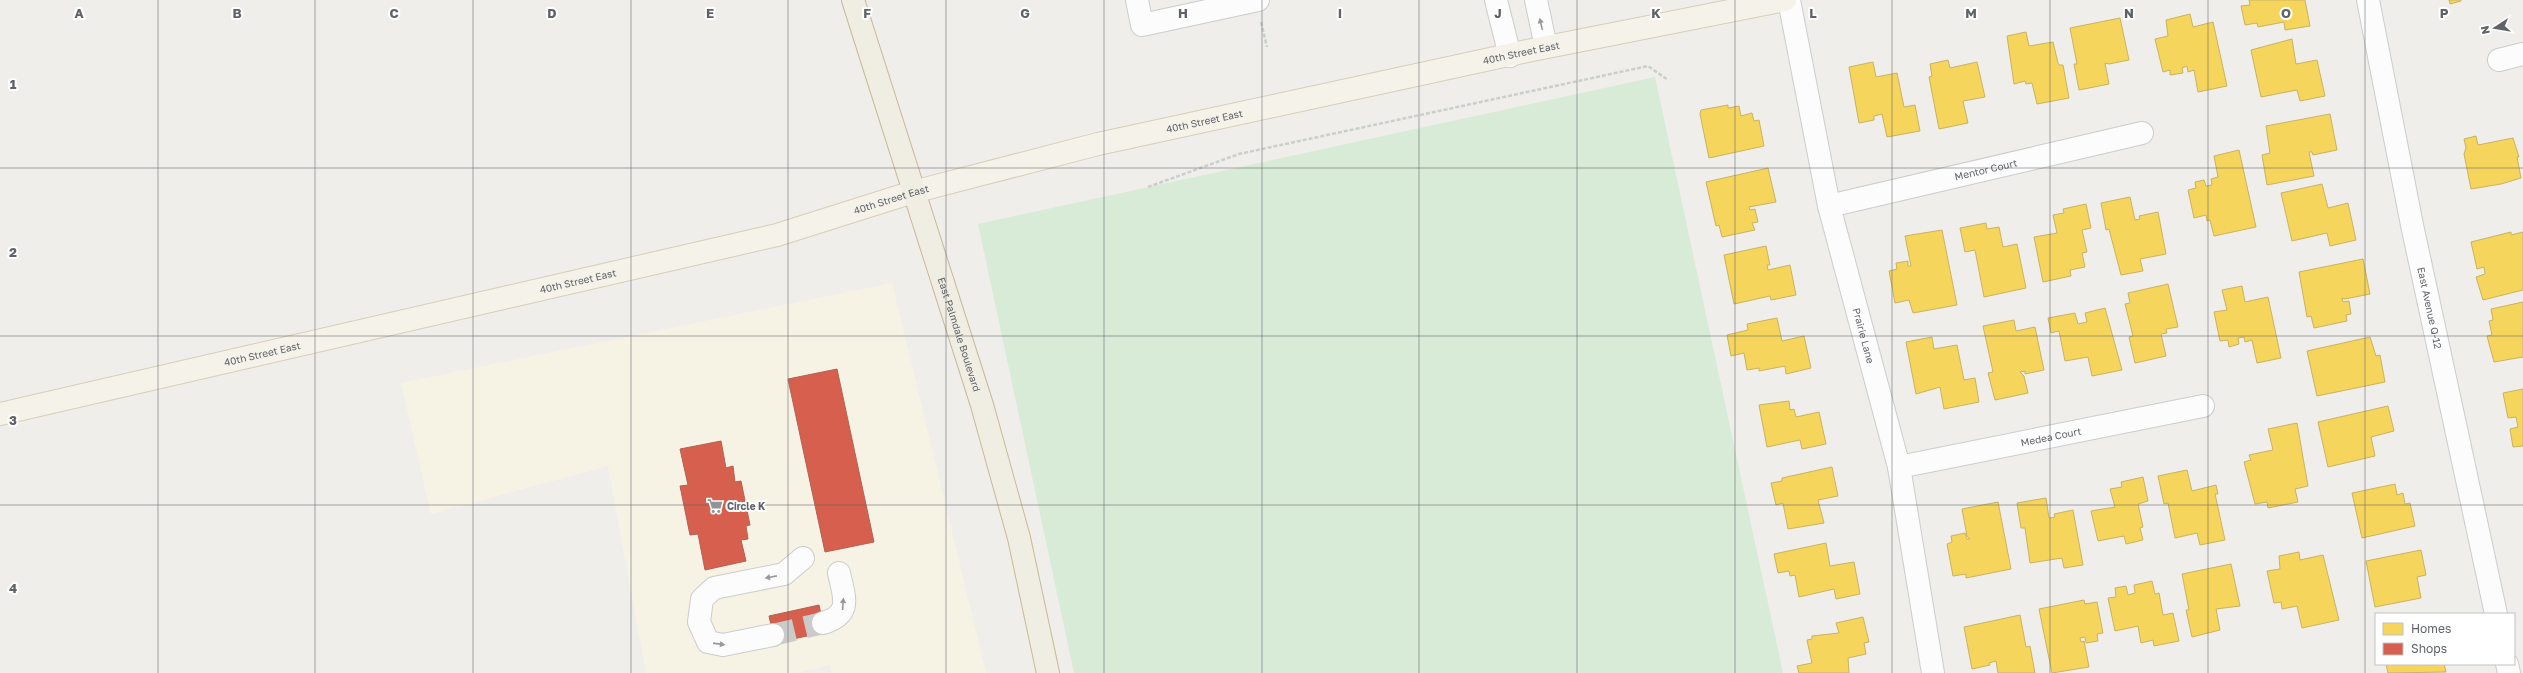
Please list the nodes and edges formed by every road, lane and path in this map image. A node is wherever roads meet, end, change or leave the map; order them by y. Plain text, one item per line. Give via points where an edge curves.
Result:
1 (853, 0) edge
2 (1137, 0) edge
3 (1258, 0) edge
4 (1496, 0) edge
5 (1536, 0) edge
6 (1785, 0) edge
7 (1789, 0) edge
8 (2368, 0) edge
9 (1546, 48) junction
10 (2523, 54) edge
11 (1510, 56) junction
12 (2499, 60) dead end
13 (1668, 80) dead end
14 (2142, 133) dead end
15 (1148, 187) dead end
16 (913, 192) junction
17 (1829, 206) junction
18 (2203, 406) dead end
19 (0, 414) edge
20 (1899, 467) junction
21 (803, 558) dead end
22 (839, 573) dead end
23 (2496, 613) edge
24 (823, 623) tunnel mouth
25 (773, 634) tunnel mouth
26 (1048, 673) edge
27 (1933, 673) edge

1 - 16 highway, East Palmdale Boulevard
2 - 3 street via 1142,25
4 - 11 street
9 -> 5 street
6 - 9 main road, 40th Street East
7 - 17 street, Prairie Lane
8 - 23 street, East Avenue Q-12 via 2412,225
9 - 11 main road, 40th Street East
10 - 12 street
11 - 16 main road, 40th Street East via 1098,144
13 - 15 path via 1648,66 1239,154
14 - 17 street, Mentor Court
16 - 19 main road, 40th Street East via 777,235
16 - 26 highway, East Palmdale Boulevard via 984,412 1019,538
17 - 20 street, Prairie Lane
18 - 20 street, Medea Court
20 - 27 street, Prairie Lane
21 -> 25 street via 784,574 714,588 702,599 700,622 708,642 723,645
24 -> 22 street via 833,620 842,612 845,603

